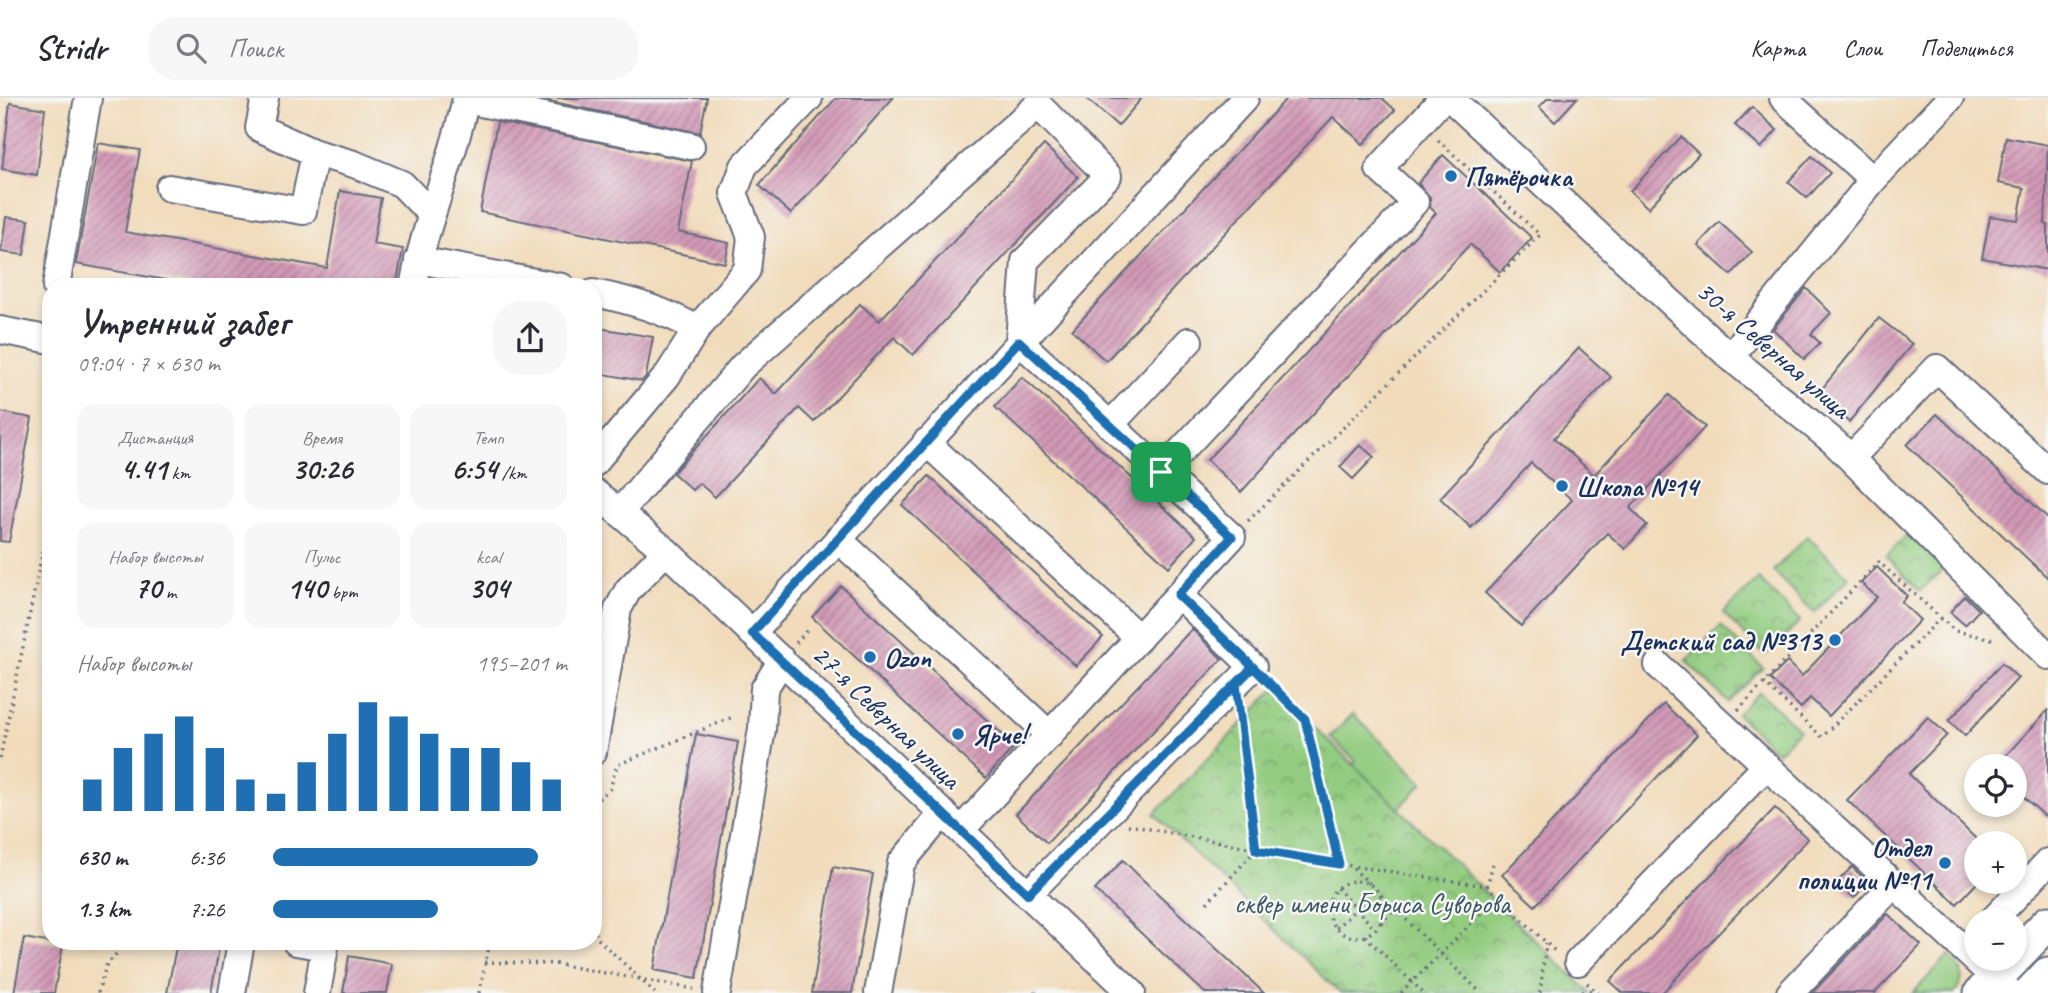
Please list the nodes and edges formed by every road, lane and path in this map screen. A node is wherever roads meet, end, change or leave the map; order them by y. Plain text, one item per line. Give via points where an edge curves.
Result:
1 (88, 98) edge
2 (265, 98) edge
3 (809, 98) edge
4 (1245, 98) edge
5 (1443, 98) edge
6 (1450, 98) edge
7 (1783, 98) edge
8 (1950, 98) edge
9 (466, 99) edge
10 (1421, 124) junction
11 (691, 146) dead end
12 (316, 153) junction
13 (1873, 180) junction
14 (169, 188) dead end
15 (430, 213) junction
16 (418, 260) junction
17 (57, 278) edge
18 (415, 278) edge
19 (514, 278) edge
20 (602, 295) edge
21 (697, 329) junction
22 (0, 330) edge
23 (42, 331) edge
24 (1019, 341) junction
25 (1189, 341) dead end
26 (1730, 357) junction
27 (1110, 425) junction
28 (926, 442) junction
29 (602, 453) edge
30 (1851, 458) junction
31 (2048, 471) edge
32 (1161, 472) junction
33 (602, 498) edge
34 (620, 512) junction
35 (1232, 537) junction
36 (838, 539) junction
37 (666, 551) junction
38 (42, 555) edge
39 (1178, 595) junction
40 (1940, 618) junction
41 (752, 633) junction
42 (1990, 637) dead end
43 (1139, 638) junction
44 (2048, 656) edge
45 (782, 660) junction
46 (1658, 665) dead end
47 (1244, 676) junction
48 (1764, 682) junction
49 (602, 701) edge
50 (733, 717) dead end
51 (1730, 718) dead end
52 (1050, 734) junction
53 (0, 758) edge
54 (1766, 766) junction
55 (602, 796) edge
56 (952, 822) junction
57 (1126, 825) dead end
58 (1256, 850) junction
59 (2048, 862) edge
60 (1339, 864) junction
61 (1493, 864) dead end
62 (1351, 866) junction
63 (1894, 884) junction
64 (1487, 886) junction
65 (1337, 888) junction
66 (1375, 889) junction
67 (1028, 894) junction
68 (1498, 897) junction
69 (1207, 903) dead end
70 (2004, 908) edge
71 (1356, 909) junction
72 (1395, 909) junction
73 (2048, 923) edge
74 (1336, 928) junction
75 (1375, 929) junction
76 (1366, 937) junction
77 (1964, 939) edge
78 (602, 942) edge
79 (1546, 943) junction
80 (119, 950) edge
81 (240, 950) edge
82 (324, 950) edge
83 (488, 950) edge
84 (1441, 954) junction
85 (485, 962) junction
86 (1573, 966) junction
87 (2048, 974) edge
88 (2003, 976) edge
89 (645, 982) junction
90 (1412, 982) junction
91 (1596, 992) edge
92 (98, 993) edge
93 (232, 993) edge
94 (317, 993) edge
95 (479, 993) edge
96 (655, 993) edge
97 (717, 993) edge
98 (878, 993) edge
99 (1132, 993) edge
100 (1401, 993) edge
101 (1423, 993) edge
102 (1481, 993) edge
103 (1540, 993) edge
104 (1575, 993) edge
105 (1790, 993) edge
106 (2030, 993) edge

1 - 17 street
2 - 12 street via 259,128
3 - 21 street via 744,166 734,193 751,237 747,270
4 - 24 street
5 - 10 street
6 - 26 street, 30-я Северная улица
7 - 13 street
8 - 13 street
9 - 11 street
9 - 15 street via 447,176
10 - 32 street via 1379,169 1415,202
10 - 35 path via 1540,235
12 - 14 street via 303,211
12 - 15 street via 402,184
13 - 26 street
15 - 16 street
16 - 18 street
16 - 19 street
20 - 21 street via 669,313
21 - 29 street via 667,376
22 - 23 street
24 - 27 street
24 - 28 street
24 - 34 street via 1025,261 1108,176 1038,105 743,366
25 - 27 street
26 - 30 street, 30-я Северная улица
27 - 32 street
28 - 36 street
28 - 43 street
30 - 31 street via 1937,368
30 - 44 street, 30-я Северная улица
32 - 35 street
33 - 34 street, 27-я Северная улица
34 - 37 street, 27-я Северная улица
35 - 39 street
36 - 41 street
36 - 52 street
37 - 41 street, 27-я Северная улица
37 - 49 street via 628,590 618,609
38 - 53 path
39 - 43 street
39 - 47 street
40 - 42 path via 1955,631
40 - 48 path via 1822,737
40 - 48 path via 1879,562
41 - 45 street, 27-я Северная улица
43 - 52 street
45 - 56 street, 27-я Северная улица
45 - 97 street via 764,689 762,729
46 - 54 street
47 - 58 path
47 - 60 path via 1305,719
47 - 67 street
48 - 51 path
50 - 55 path via 617,765 610,789
52 - 56 street
54 - 63 street
54 - 86 street
56 - 67 street, 27-я Северная улица
56 - 98 street via 901,863
57 - 58 path
58 - 60 path
58 - 69 path
59 - 70 street
60 - 62 path
61 - 64 path
62 - 64 path
62 - 66 path
63 - 77 street
63 - 105 street
64 - 68 path
65 - 66 path via 1352,881
65 - 71 path
65 - 74 path via 1328,906
66 - 71 path
66 - 72 path
66 - 75 path via 1384,911
67 - 99 street, 27-я Северная улица
68 - 79 path
68 - 84 path
71 - 74 path
71 - 75 path
72 - 75 path
72 - 84 path
73 - 88 main road
74 - 76 path via 1349,936
75 - 76 path
76 - 90 path
78 - 89 path
79 - 86 path
79 - 103 path
80 - 92 path via 106,966
81 - 93 street
82 - 94 street
83 - 85 path
84 - 90 path
84 - 102 path
85 - 89 path via 556,964
85 - 95 path
86 - 91 path
87 - 106 main road
89 - 96 path
89 - 97 path
90 - 100 path
90 - 101 path
91 - 104 path

